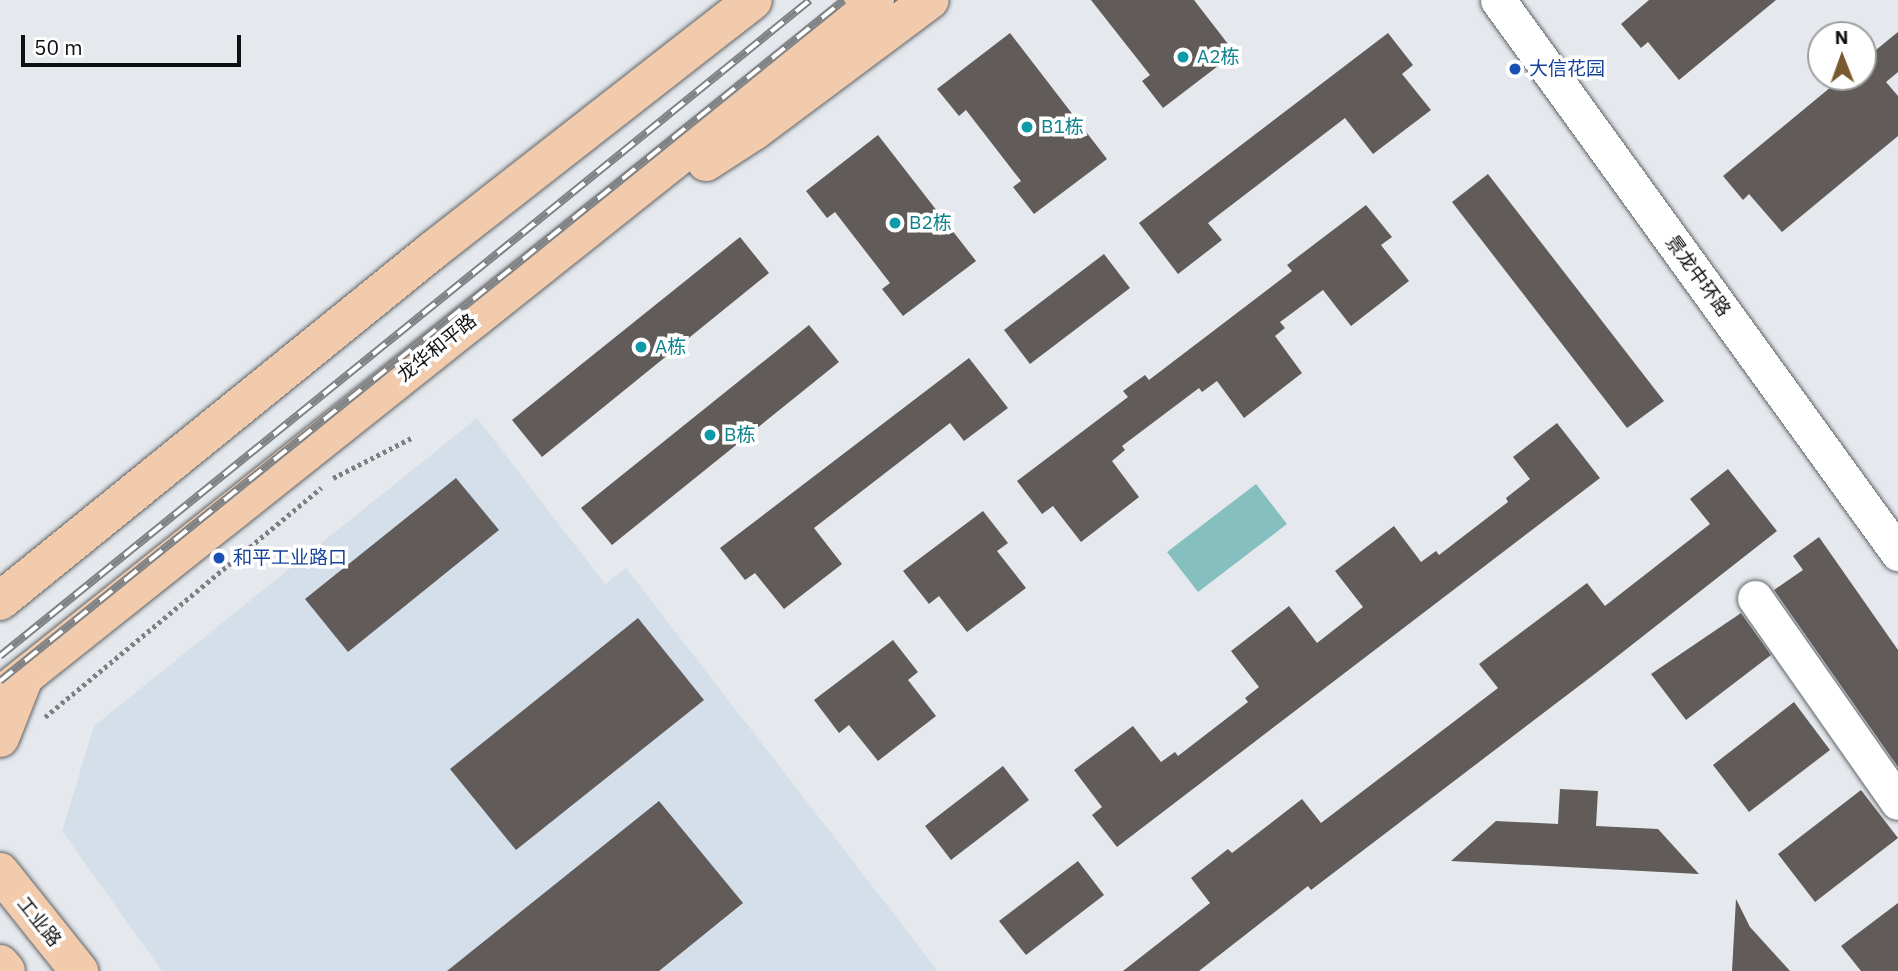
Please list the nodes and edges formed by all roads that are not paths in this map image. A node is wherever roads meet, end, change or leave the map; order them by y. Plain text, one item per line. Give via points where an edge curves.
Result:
1 (753, 0) edge
2 (875, 0) edge
3 (930, 0) edge
4 (1498, 0) edge
5 (596, 221) junction
6 (1898, 553) edge
7 (43, 566) junction
8 (0, 584) edge
9 (1755, 598) dead end
10 (0, 601) edge
11 (11, 688) edge
12 (0, 737) edge
13 (1898, 802) edge
14 (0, 844) edge
15 (9, 884) edge
16 (0, 964) edge
17 (6, 971) edge
18 (79, 971) edge

1 - 7 main road via 432,251
2 - 5 main road, 龙华和平路
3 - 5 main road via 754,131
4 - 6 street, 景龙中环路
5 - 11 main road, 龙华和平路
7 - 8 main road
7 - 10 main road
9 - 13 street
11 - 12 main road
14 - 15 main road
15 - 18 main road, 工业路
16 - 17 main road

